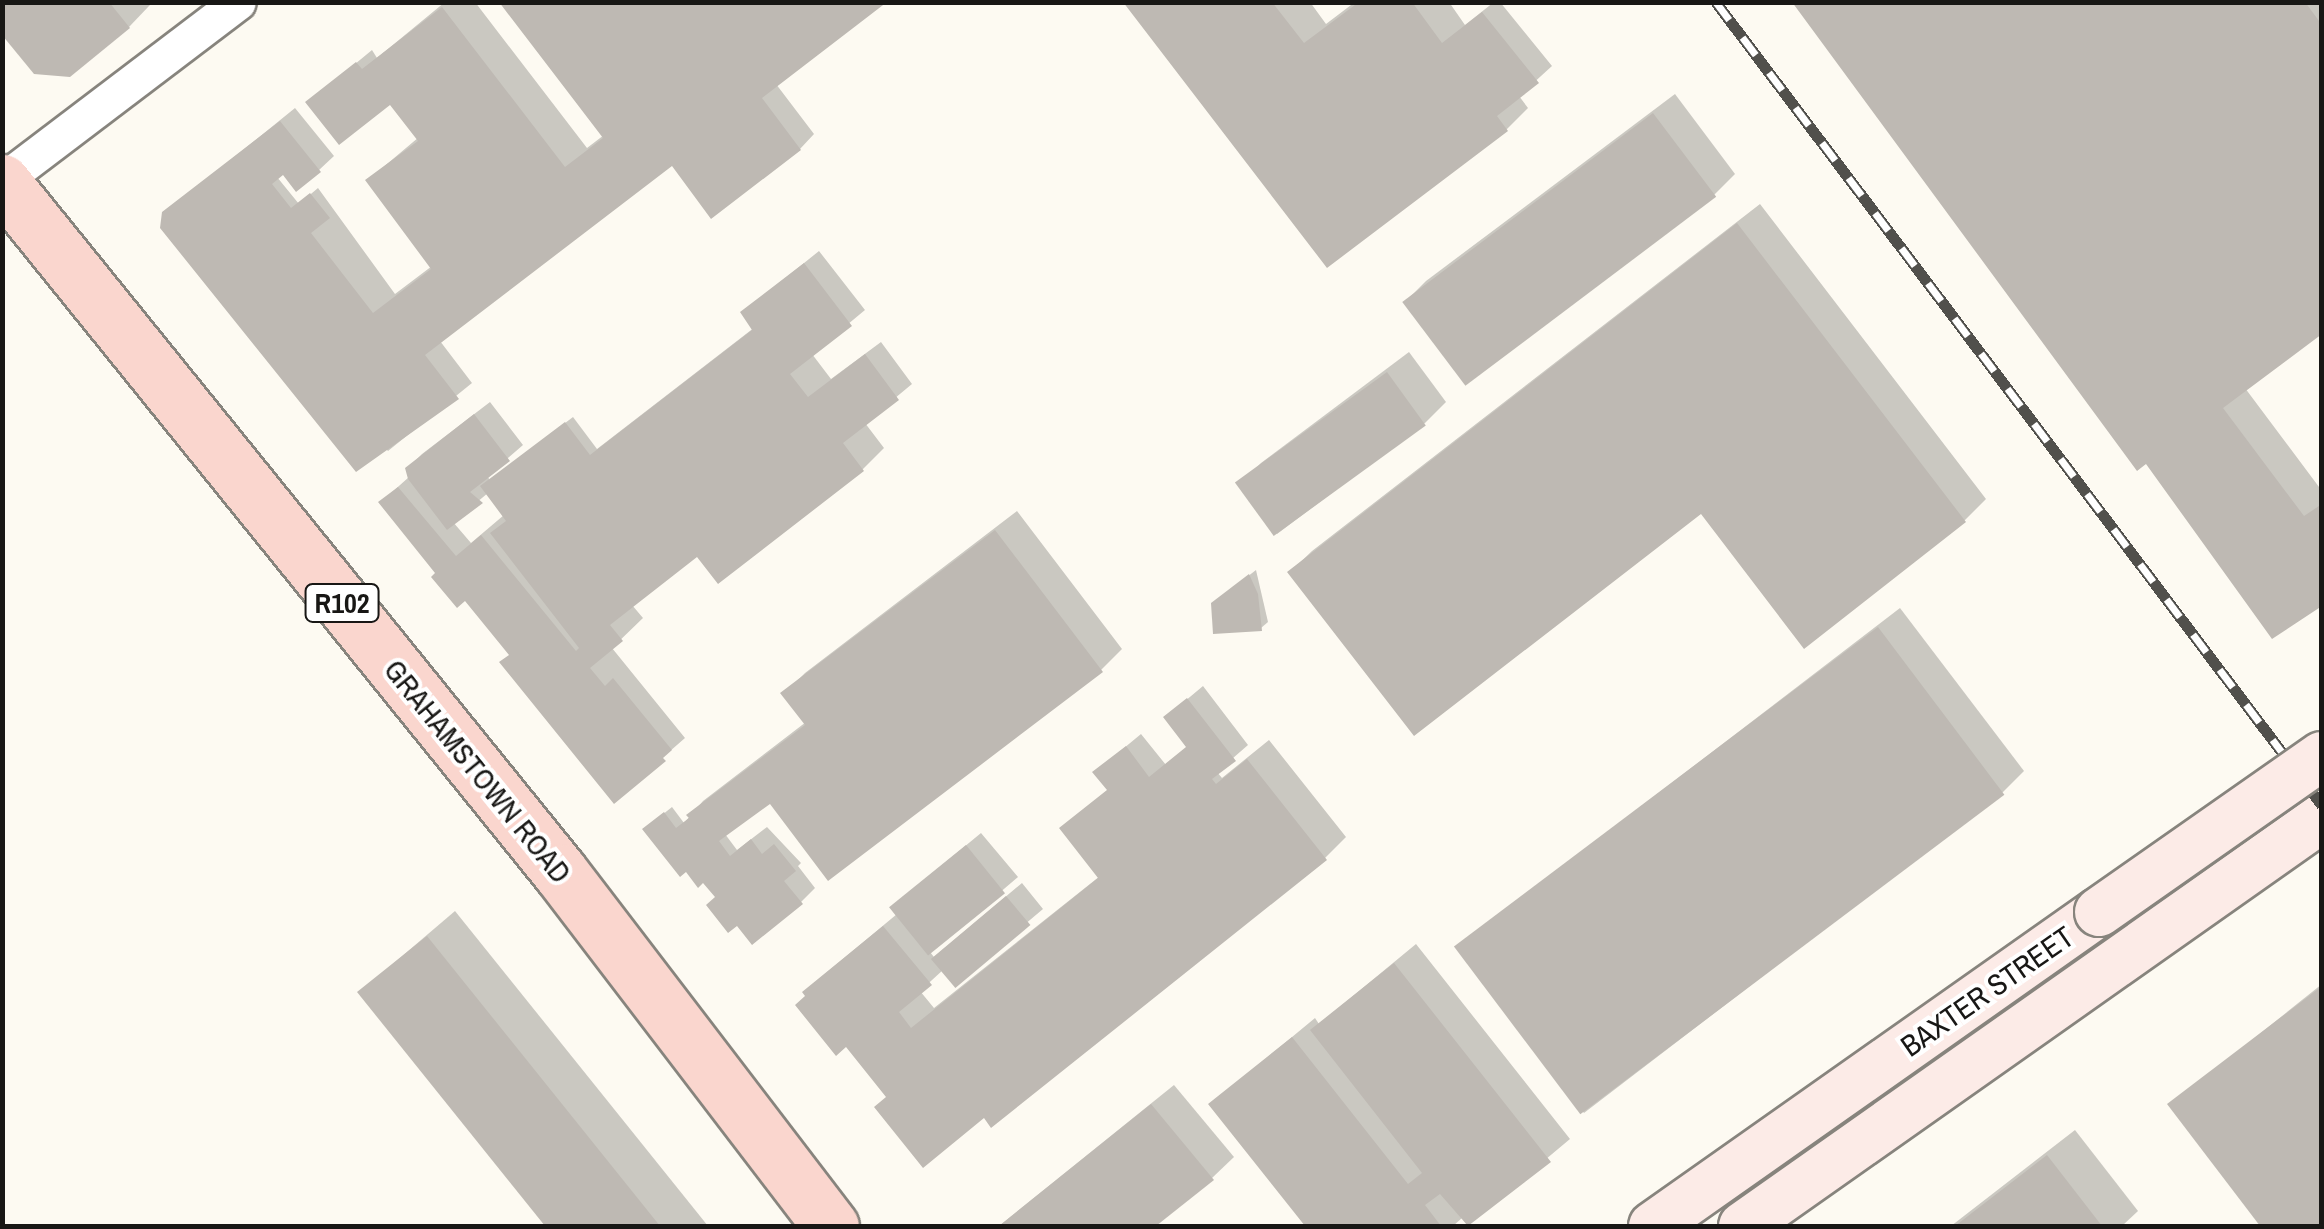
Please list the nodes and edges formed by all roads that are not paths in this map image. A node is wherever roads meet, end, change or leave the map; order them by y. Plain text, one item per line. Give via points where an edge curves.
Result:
1 (238, 2) edge
2 (2, 182) edge
3 (2322, 756) edge
4 (2322, 818) edge
5 (831, 1226) edge
6 (1653, 1226) edge
7 (1743, 1226) edge

1 - 2 street
2 - 5 main road, GRAHAMSTOWN ROAD / R102 via 560,872
3 - 6 main road, BAXTER STREET, bridge
4 - 7 main road, BAXTER STREET

